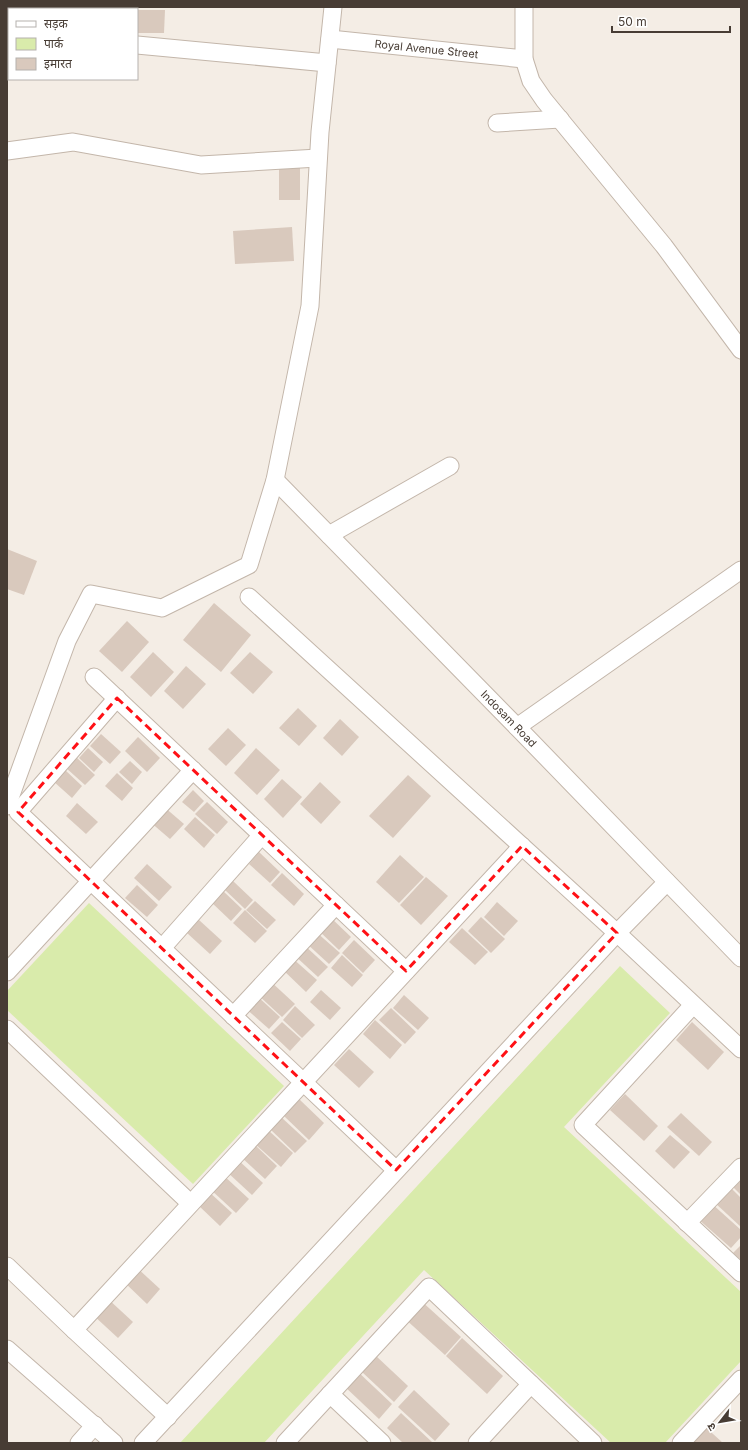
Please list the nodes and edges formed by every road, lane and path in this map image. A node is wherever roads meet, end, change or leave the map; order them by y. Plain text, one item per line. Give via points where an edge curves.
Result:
1 (333, 7) edge
2 (524, 7) edge
3 (330, 39) junction
4 (138, 45) edge
5 (524, 59) junction
6 (327, 63) junction
7 (560, 119) junction
8 (497, 123) dead end
9 (7, 151) edge
10 (318, 158) junction
11 (741, 350) edge
12 (450, 466) dead end
13 (275, 480) junction
14 (329, 535) junction
15 (741, 570) edge
16 (249, 597) dead end
17 (94, 677) dead end
18 (117, 698) junction
19 (518, 727) junction
20 (192, 770) junction
21 (7, 806) edge
22 (262, 835) junction
23 (522, 846) junction
24 (91, 881) junction
25 (667, 882) junction
26 (336, 906) junction
27 (617, 933) junction
28 (162, 948) junction
29 (741, 958) edge
30 (406, 971) junction
31 (7, 972) edge
32 (693, 1005) junction
33 (233, 1016) junction
34 (7, 1029) edge
35 (741, 1049) edge
36 (303, 1082) junction
37 (741, 1166) edge
38 (396, 1170) junction
39 (190, 1203) junction
40 (687, 1223) junction
41 (7, 1266) edge
42 (741, 1273) edge
43 (74, 1330) junction
44 (7, 1348) edge
45 (741, 1379) edge
46 (531, 1384) junction
47 (330, 1394) junction
48 (168, 1416) junction
49 (95, 1425) junction
50 (79, 1443) edge
51 (114, 1443) edge
52 (143, 1443) edge
53 (285, 1443) edge
54 (382, 1443) edge
55 (477, 1443) edge
56 (593, 1443) edge
57 (681, 1443) edge

1 - 3 street
2 - 5 street
3 - 5 street, Royal Avenue Street
3 - 6 street
4 - 6 street
5 - 7 street via 531,81
6 - 10 street
7 - 8 street
7 - 11 street via 664,246
9 - 10 street via 73,142 201,164
10 - 13 street via 310,306
12 - 14 street
13 - 14 street, Indosam Road
13 - 21 street via 249,565 162,608 91,594 67,641
14 - 19 street, Indosam Road
15 - 19 street
16 - 23 street
17 - 18 street
18 - 20 street
18 - 24 street via 18,812
19 - 25 street, Indosam Road
20 - 22 street
20 - 24 street
22 - 26 street
22 - 28 street
23 - 27 street
23 - 30 street
24 - 28 street
24 - 31 street
25 - 27 street
25 - 29 street, Indosam Road
26 - 30 street
26 - 33 street
27 - 32 street
27 - 38 street
28 - 33 street
30 - 36 street
32 - 35 street
32 - 40 street via 583,1125
33 - 36 street
34 - 39 street
36 - 38 street
36 - 39 street
37 - 40 street
38 - 48 street
39 - 43 street
40 - 42 street
41 - 43 street
43 - 48 street
44 - 49 street
45 - 57 street
46 - 47 street via 429,1287
46 - 55 street
46 - 56 street
47 - 53 street
47 - 54 street
48 - 52 street
49 - 50 street
49 - 51 street

